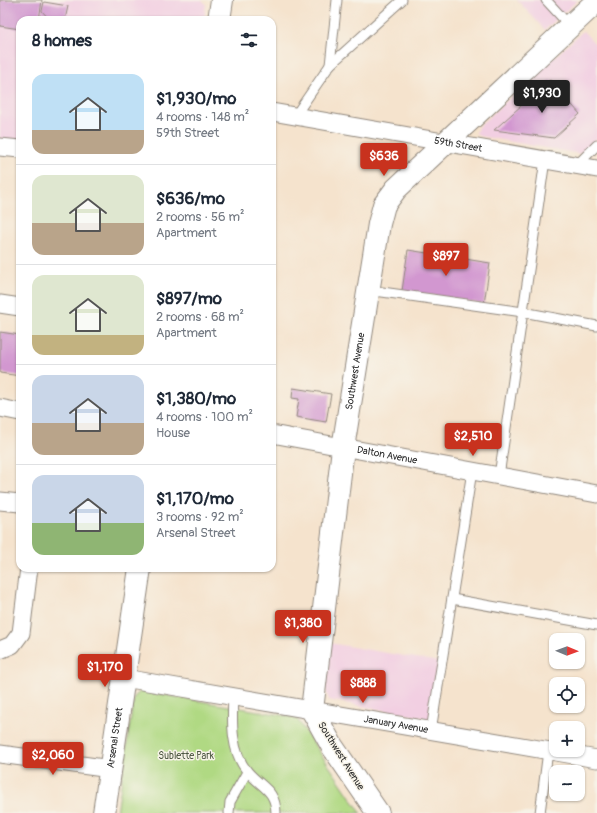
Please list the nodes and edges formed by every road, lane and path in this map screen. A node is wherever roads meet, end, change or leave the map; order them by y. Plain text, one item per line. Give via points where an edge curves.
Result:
1 (222, 0) edge
2 (337, 0) edge
3 (402, 0) edge
4 (546, 0) edge
5 (597, 1) edge
6 (220, 16) edge
7 (570, 26) junction
8 (330, 65) junction
9 (276, 113) edge
10 (295, 116) junction
11 (444, 142) junction
12 (597, 145) edge
13 (0, 147) edge
14 (16, 149) edge
15 (545, 160) junction
16 (576, 166) junction
17 (597, 170) edge
18 (368, 290) junction
19 (0, 304) edge
20 (16, 306) edge
21 (523, 312) junction
22 (597, 326) edge
23 (0, 408) edge
24 (16, 411) edge
25 (276, 435) edge
26 (344, 448) junction
27 (472, 471) junction
28 (500, 476) junction
29 (597, 494) edge
30 (0, 501) edge
31 (16, 503) edge
32 (29, 572) edge
33 (139, 572) edge
34 (452, 599) junction
35 (597, 625) edge
36 (0, 650) edge
37 (124, 678) junction
38 (233, 695) junction
39 (312, 710) junction
40 (431, 731) junction
41 (548, 751) junction
42 (0, 754) edge
43 (597, 759) edge
44 (111, 769) junction
45 (247, 772) junction
46 (104, 813) edge
47 (229, 813) edge
48 (276, 813) edge
49 (378, 813) edge
50 (540, 813) edge

1 - 6 street
2 - 8 lane
3 - 8 lane
4 - 7 lane
5 - 7 street, Southwest Avenue
7 - 11 street, Southwest Avenue
8 - 10 lane
9 - 10 street, 59th Street
10 - 11 street, 59th Street
11 - 15 street, 59th Street
11 - 18 street, Southwest Avenue via 396,189 384,205
12 - 16 lane
13 - 14 street
15 - 16 street, 59th Street
15 - 21 lane
16 - 17 street, 59th Street
18 - 21 lane
18 - 26 street, Southwest Avenue
19 - 20 street
21 - 22 lane
21 - 28 lane
23 - 24 street
25 - 26 street, Dalton Avenue
26 - 27 street, Dalton Avenue
26 - 39 street, Southwest Avenue
27 - 28 street, Dalton Avenue
27 - 34 lane
28 - 29 street, Dalton Avenue
30 - 31 street
32 - 36 street via 21,633 12,645
33 - 37 street, Arsenal Street
34 - 35 lane
34 - 40 lane
37 - 38 street, January Avenue
37 - 44 street, Arsenal Street
38 - 39 street, January Avenue
38 - 45 lane via 232,718 236,751
39 - 40 street, January Avenue
39 - 49 street, Southwest Avenue via 332,746
40 - 41 street, January Avenue
41 - 43 street, January Avenue
41 - 50 lane
42 - 44 street
44 - 46 street, Arsenal Street
45 - 47 lane via 230,802
45 - 48 lane via 266,787 276,802

